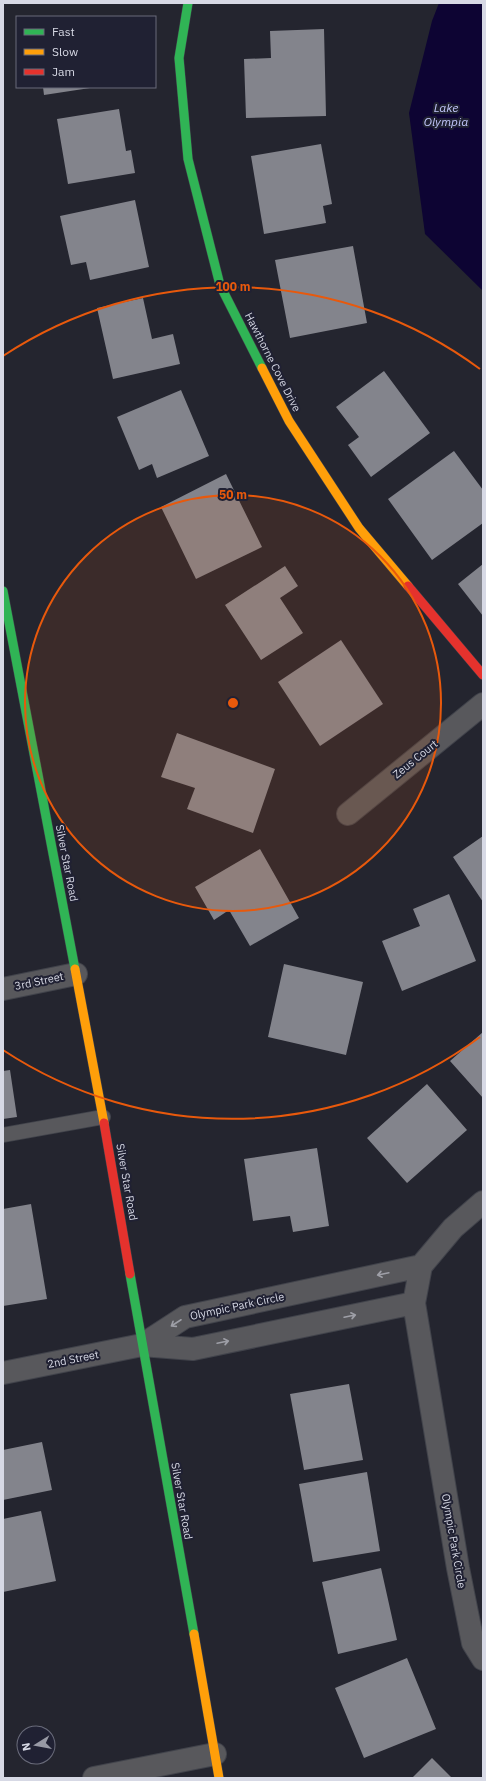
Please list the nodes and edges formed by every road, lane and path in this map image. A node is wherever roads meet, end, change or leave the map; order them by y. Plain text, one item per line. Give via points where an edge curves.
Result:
1 (188, 3) edge
2 (3, 591) edge
3 (483, 675) edge
4 (483, 704) edge
5 (348, 814) dead end
6 (76, 974) junction
7 (3, 989) edge
8 (103, 1117) junction
9 (3, 1135) edge
10 (483, 1202) edge
11 (421, 1266) junction
12 (414, 1303) junction
13 (142, 1345) junction
14 (3, 1373) edge
15 (483, 1659) edge
16 (215, 1754) junction
17 (94, 1778) edge
18 (219, 1778) edge

1 - 3 main road, Hawthorne Cove Drive via 179,58 188,159 220,285 289,421 359,528
2 - 6 main road, Silver Star Road
4 - 5 street, Zeus Court
6 - 7 street, 3rd Street
6 - 8 main road, Silver Star Road
8 - 9 lane
8 - 13 main road, Silver Star Road
10 - 11 street, Olympic Park Circle via 453,1228
11 - 12 street, Olympic Park Circle
11 -> 13 street, Olympic Park Circle via 185,1317
13 -> 12 street via 193,1348
12 - 15 street, Olympic Park Circle via 460,1576 473,1643
13 - 14 street, 2nd Street
13 - 16 main road, Silver Star Road
16 - 17 street
16 - 18 main road, Silver Star Road

